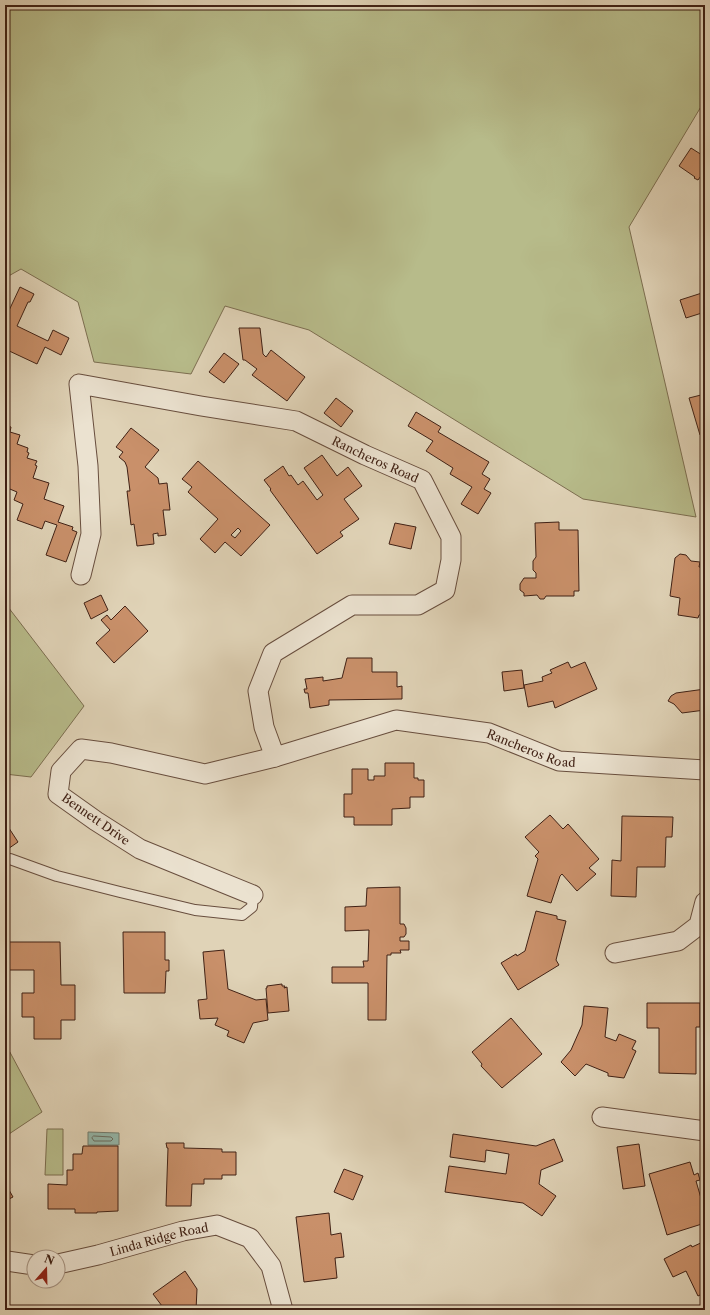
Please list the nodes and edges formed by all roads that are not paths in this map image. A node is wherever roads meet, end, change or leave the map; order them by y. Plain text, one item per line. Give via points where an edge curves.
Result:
1 (81, 575) dead end
2 (275, 757) junction
3 (705, 770) edge
4 (10, 859) dead end
5 (253, 895) joint
6 (705, 902) edge
7 (615, 953) dead end
8 (602, 1117) dead end
9 (705, 1131) edge
10 (7, 1261) dead end
11 (66, 1262) edge
12 (26, 1264) edge
13 (283, 1310) edge

1 - 2 street, Rancheros Road via 91,534 80,384 296,421 422,480 450,537 451,560 445,590 418,605 352,605 273,653 258,691 264,727
2 - 3 street, Rancheros Road via 396,720 489,733 559,761
2 - 5 street, Bennett Drive via 204,774 111,753 81,749 61,771 58,794 96,821 140,849
4 - 5 lane via 57,876 195,910 242,915 252,907
6 - 7 street via 699,924 678,941
8 - 9 street
10 - 12 street
11 - 13 street, Linda Ridge Road via 183,1231 217,1225 250,1238 271,1266

